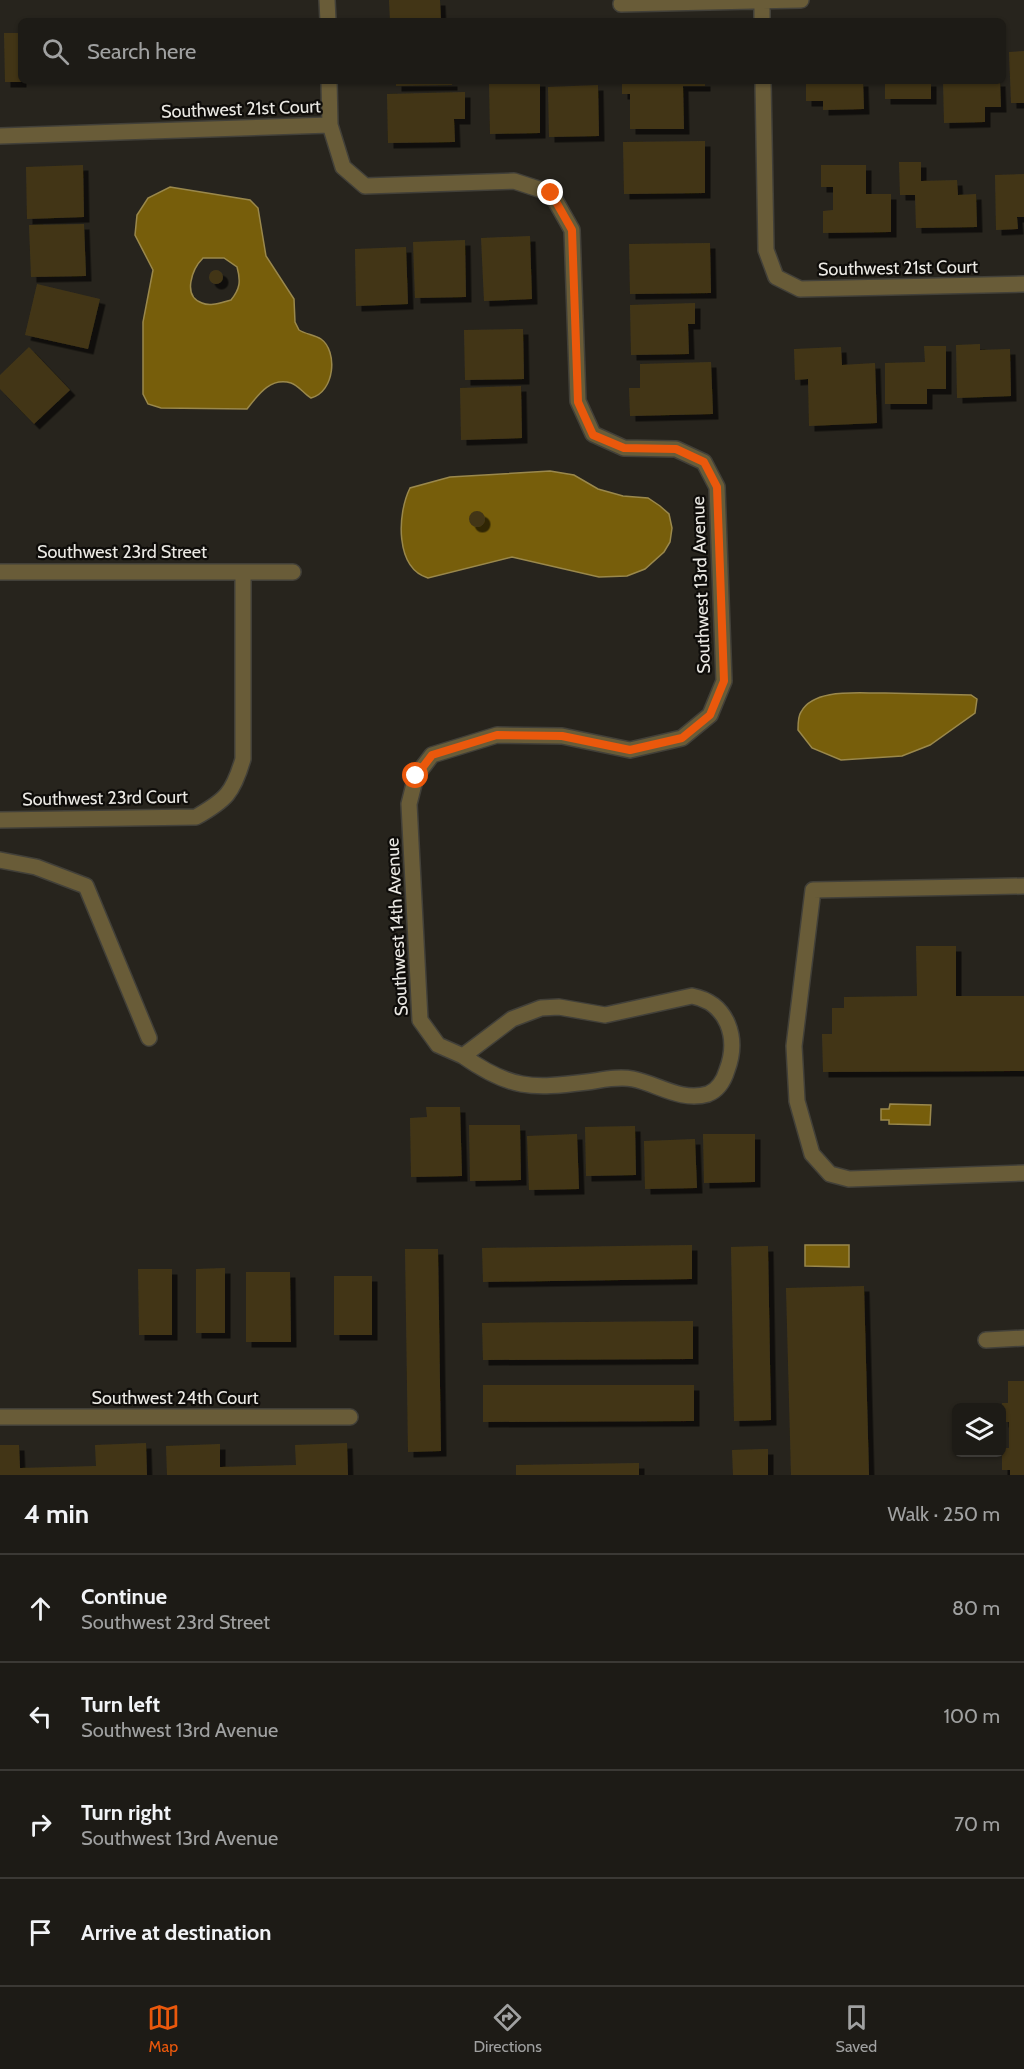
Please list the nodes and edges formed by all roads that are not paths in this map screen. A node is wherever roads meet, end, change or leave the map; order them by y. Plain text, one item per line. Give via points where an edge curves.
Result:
1 (327, 0) edge
2 (801, 0) edge
3 (762, 1) edge
4 (621, 4) dead end
5 (328, 18) edge
6 (762, 18) edge
7 (329, 84) edge
8 (763, 84) edge
9 (330, 125) junction
10 (0, 136) edge
11 (551, 193) joint
12 (1024, 284) edge
13 (0, 572) edge
14 (243, 572) junction
15 (293, 572) dead end
16 (416, 776) joint
17 (0, 820) edge
18 (0, 860) edge
19 (1024, 886) edge
20 (149, 1038) dead end
21 (463, 1056) junction
22 (1024, 1173) edge
23 (1024, 1338) edge
24 (986, 1340) dead end
25 (0, 1417) edge
26 (350, 1417) dead end

1 - 5 street
2 - 3 street
3 - 4 street
3 - 6 street
7 - 9 street
8 - 12 street, Southwest 21st Court via 766,250 776,277 800,289
9 - 10 street, Southwest 21st Court
9 - 11 street, Southwest 21st Court via 343,168 364,186 514,182
11 - 16 street, Southwest 13rd Avenue via 572,230 578,402 593,435 624,448 676,449 704,462 717,487 724,681 710,715 682,738 630,750 562,736 497,735 432,755
13 - 14 street, Southwest 23rd Street
14 - 15 street, Southwest 23rd Street
14 - 17 street, Southwest 23rd Court via 243,759 235,787 221,803 196,817
16 - 21 street, Southwest 14th Avenue via 409,804 420,1020 438,1045
18 - 20 street via 36,867 86,886
19 - 22 street via 813,890 794,1046 797,1101 812,1154 830,1174 849,1179
21 - 21 street via 503,1081 542,1086 633,1079 695,1096 719,1087 729,1067 733,1038 730,1026 714,1005 692,996 605,1015 541,1008 512,1019
23 - 24 street
25 - 26 street, Southwest 24th Court

